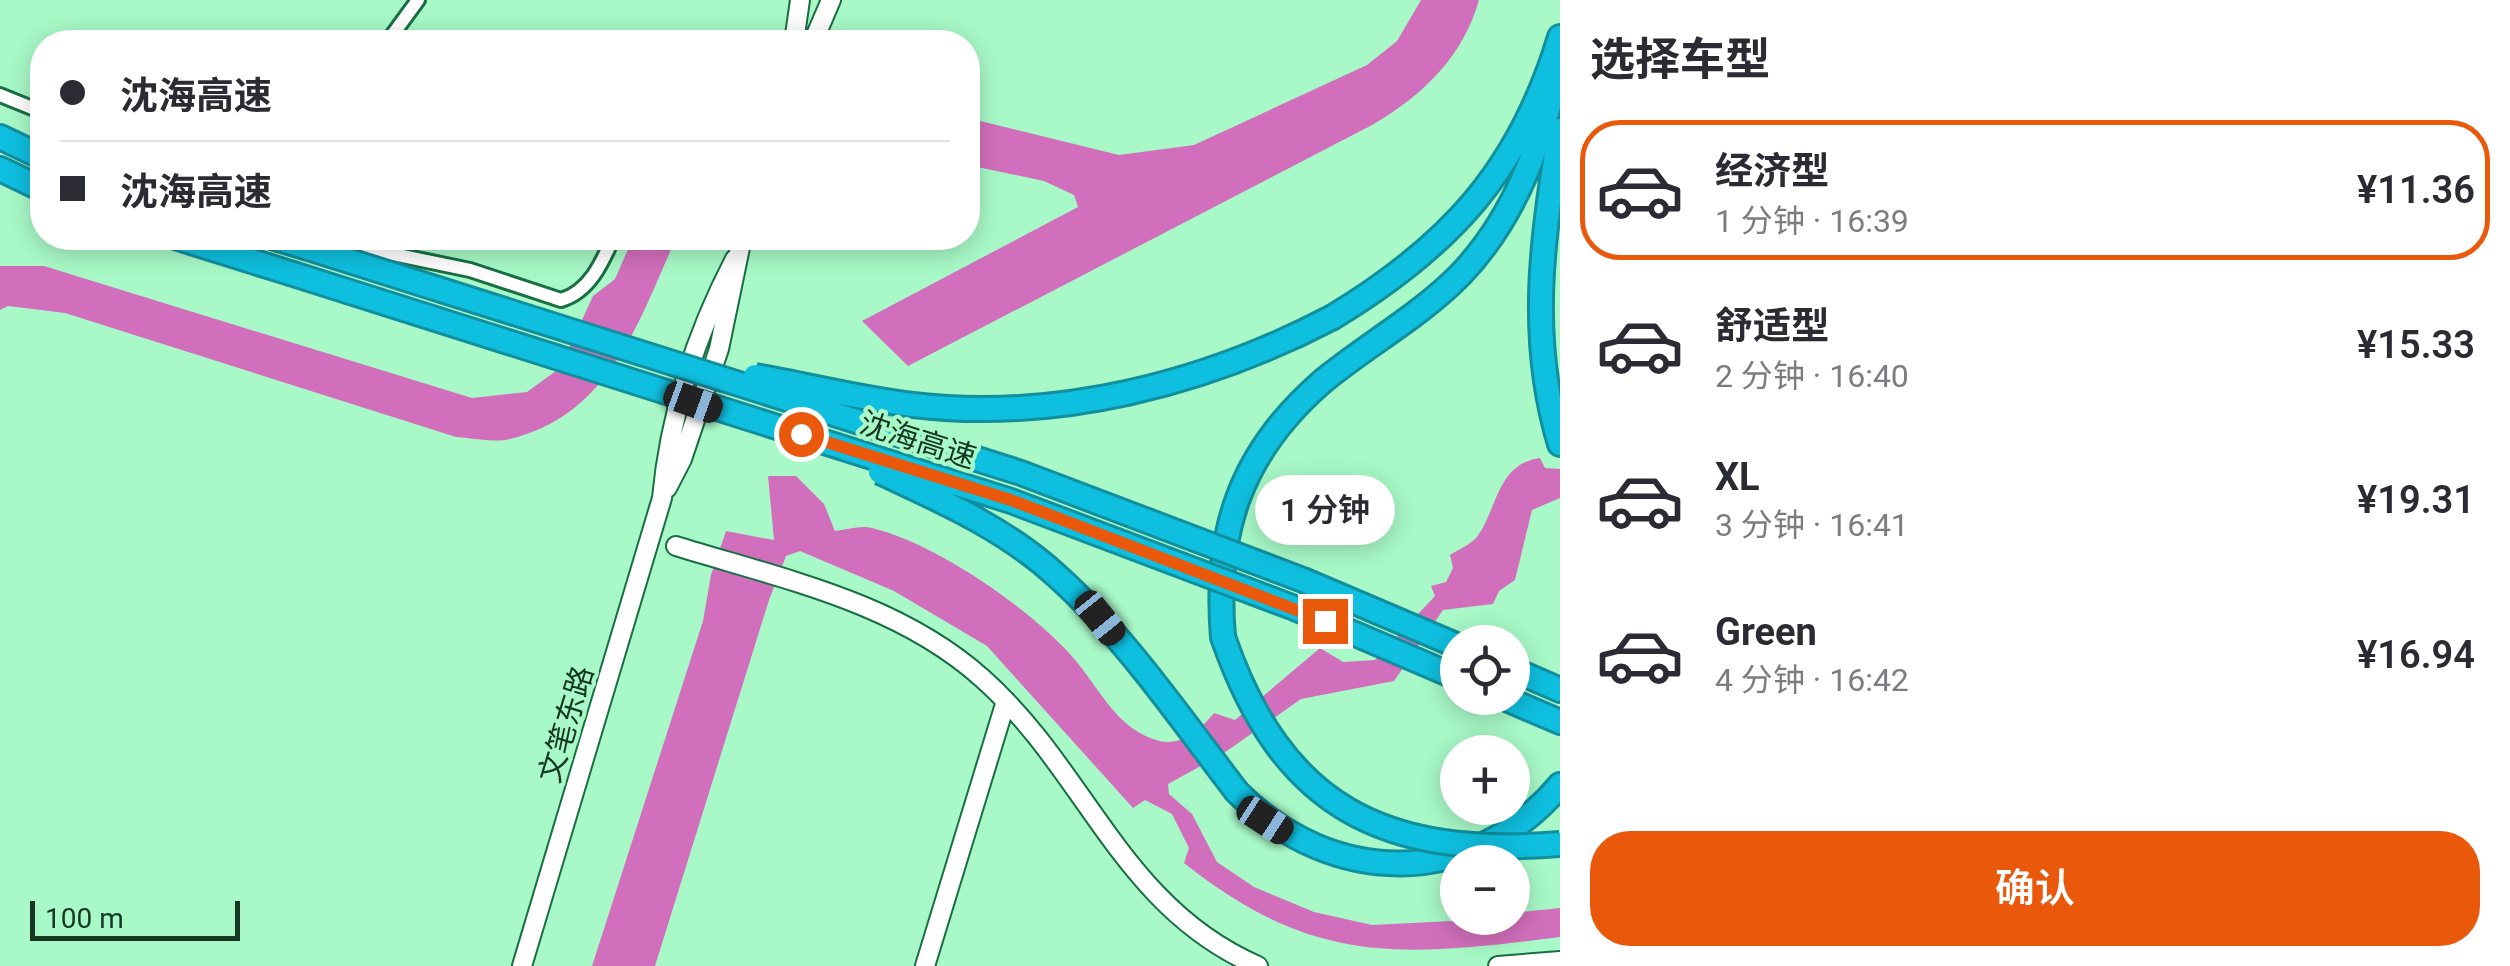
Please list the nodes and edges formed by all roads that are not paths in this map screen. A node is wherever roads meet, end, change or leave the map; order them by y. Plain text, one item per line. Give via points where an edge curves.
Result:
1 (418, 0) edge
2 (800, 0) edge
3 (831, 0) edge
4 (396, 30) edge
5 (796, 30) edge
6 (818, 30) edge
7 (1560, 37) edge
8 (1560, 64) edge
9 (0, 95) edge
10 (30, 107) edge
11 (1560, 130) edge
12 (0, 137) edge
13 (30, 151) edge
14 (0, 169) edge
15 (30, 183) edge
16 (216, 250) edge
17 (314, 250) edge
18 (375, 250) edge
19 (608, 250) edge
20 (738, 250) edge
21 (654, 357) junction
22 (662, 390) junction
23 (1560, 444) edge
24 (676, 546) dead end
25 (1440, 638) edge
26 (1440, 670) edge
27 (1530, 677) edge
28 (1560, 690) edge
29 (1006, 700) junction
30 (1530, 709) edge
31 (1560, 722) edge
32 (1560, 785) edge
33 (1560, 844) edge
34 (1560, 961) edge
35 (522, 966) edge
36 (925, 966) edge
37 (1258, 966) edge
38 (1498, 966) edge

1 - 4 street
2 - 5 street
3 - 6 street
7 - 21 highway, bridge via 1505,164 1431,250 1333,317 1208,372 1137,391 1030,406 914,405
8 - 33 highway, bridge via 1525,179 1499,227 1460,274 1323,381 1284,420 1250,467 1227,520 1221,568 1222,637 1241,691 1264,733 1334,801 1390,831 1451,846
9 - 10 street
11 - 23 highway via 1541,242 1539,322
12 - 13 highway
14 - 15 highway
16 - 22 highway, 沈海高速, bridge
17 - 21 highway, 沈海高速, bridge
18 - 19 street via 530,286 561,300 575,296
20 - 35 street, 文笔东路 via 692,358 667,445 662,498
21 - 25 highway, 沈海高速, bridge via 1020,473
22 - 26 highway, 沈海高速, bridge via 1011,500
22 - 32 highway, bridge via 851,459 959,508 1015,544 1100,618 1237,792 1297,840 1334,856 1380,864 1440,860 1495,842
24 - 29 street via 911,627
27 - 28 highway
29 - 36 street
29 - 37 street via 1162,903 1198,936
30 - 31 highway
34 - 38 street

